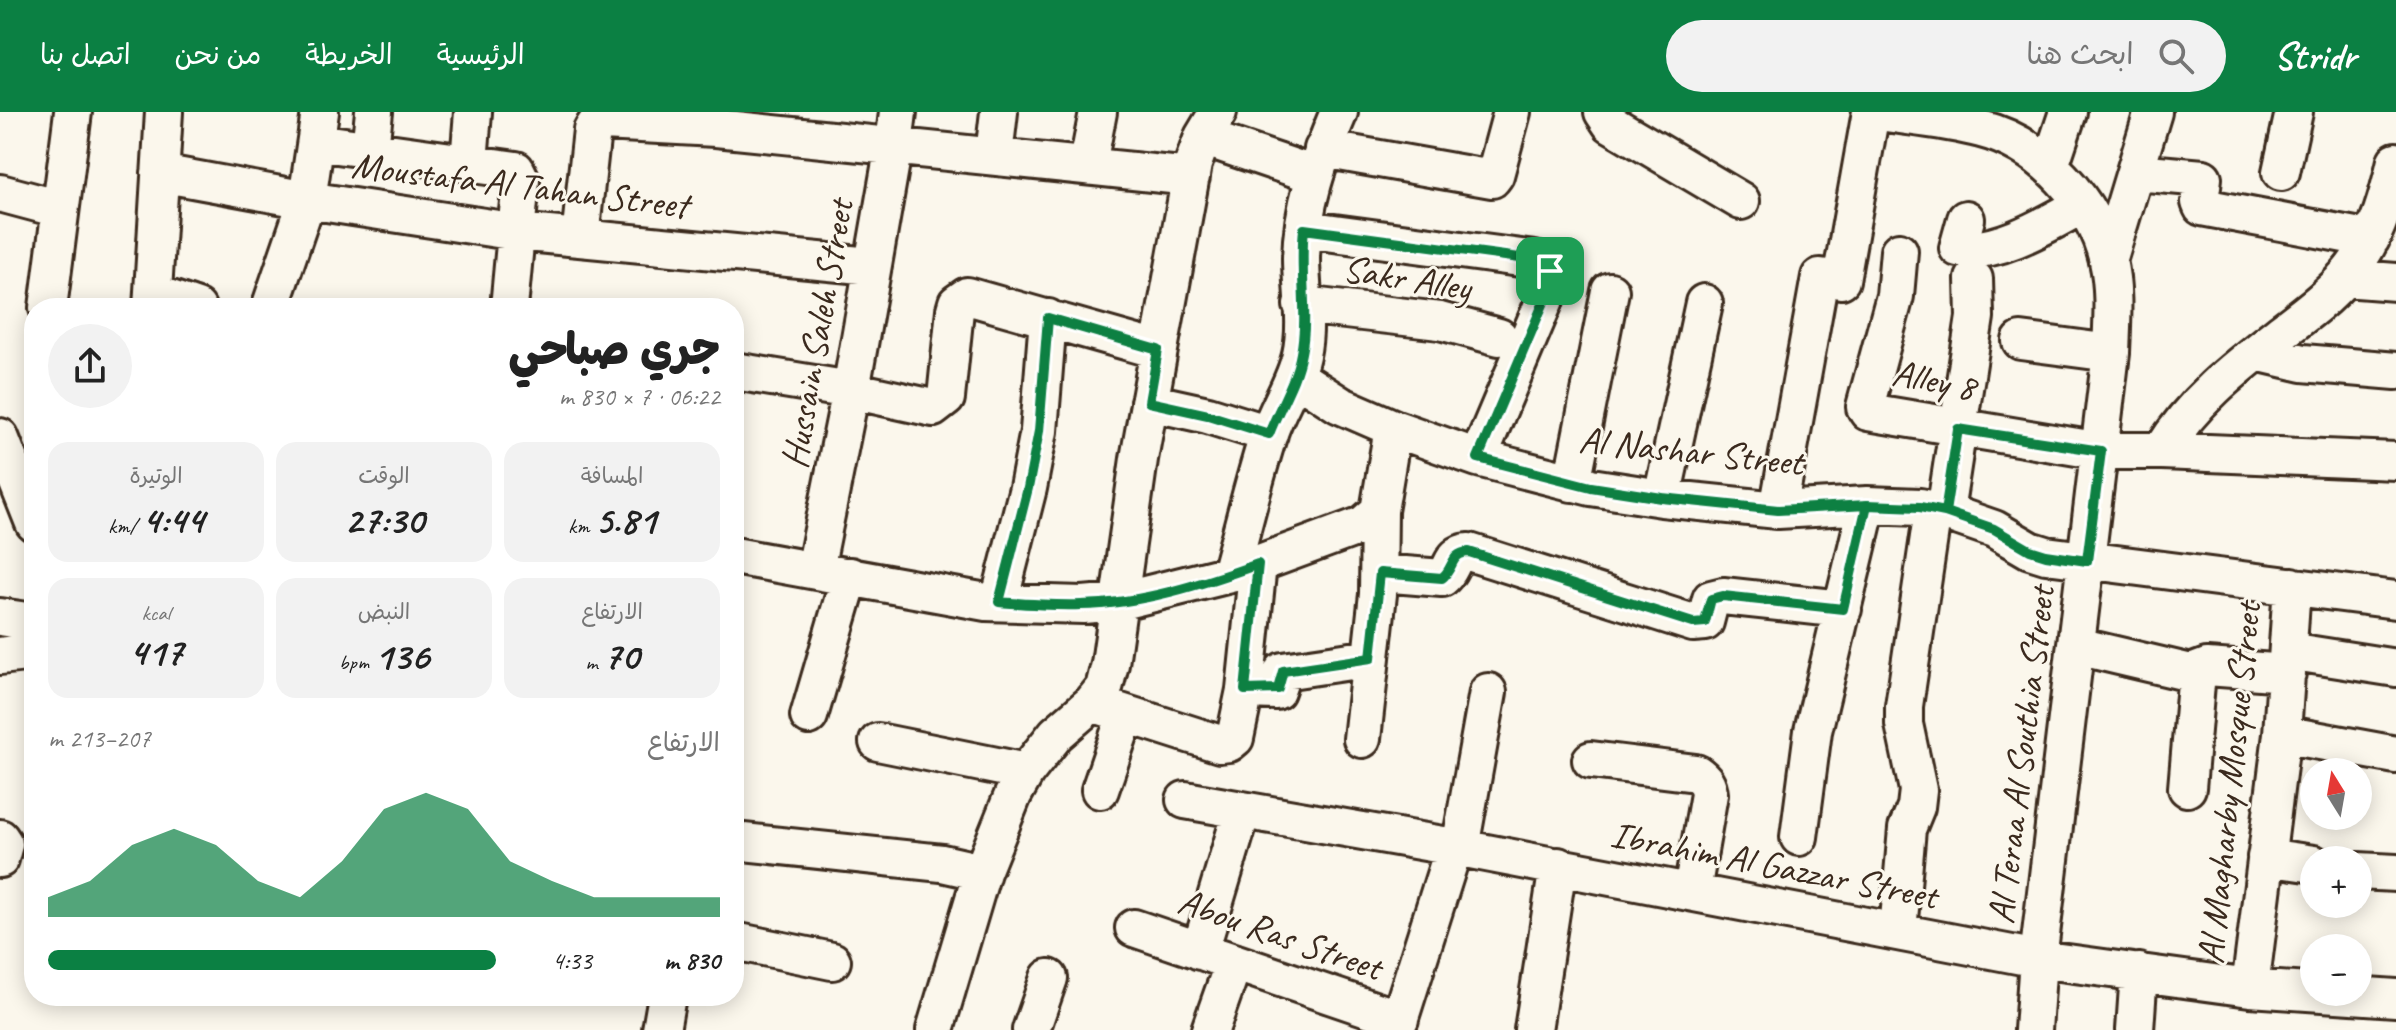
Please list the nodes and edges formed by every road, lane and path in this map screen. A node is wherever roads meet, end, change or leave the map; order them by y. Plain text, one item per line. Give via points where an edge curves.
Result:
1 (73, 112) edge
2 (164, 112) edge
3 (374, 112) edge
4 (473, 112) edge
5 (999, 112) edge
6 (1098, 112) edge
7 (1339, 112) edge
8 (1512, 112) edge
9 (1603, 112) edge
10 (1871, 112) edge
11 (1878, 112) edge
12 (2068, 112) edge
13 (2153, 112) edge
14 (2294, 112) edge
15 (1949, 117) edge
16 (1211, 124) edge
17 (318, 127) edge
18 (896, 128) edge
19 (370, 149) junction
20 (994, 155) junction
21 (469, 162) junction
22 (1319, 162) junction
23 (1088, 164) junction
24 (2050, 166) junction
25 (2136, 172) junction
26 (2281, 172) dead end
27 (160, 173) junction
28 (1191, 177) junction
29 (2394, 182) edge
30 (0, 193) edge
31 (307, 200) junction
32 (1741, 201) dead end
33 (2082, 205) junction
34 (60, 209) junction
35 (1966, 219) dead end
36 (1304, 229) junction
37 (517, 232) junction
38 (580, 238) junction
39 (2371, 239) junction
40 (1899, 251) dead end
41 (2108, 261) junction
42 (871, 266) junction
43 (2344, 278) junction
44 (1974, 279) dead end
45 (2396, 282) edge
46 (1610, 291) dead end
47 (49, 298) edge
48 (152, 298) edge
49 (274, 298) edge
50 (510, 298) edge
51 (1704, 303) dead end
52 (1302, 305) junction
53 (1048, 318) junction
54 (1499, 337) dead end
55 (2021, 341) dead end
56 (1158, 350) junction
57 (2256, 352) junction
58 (2111, 353) junction
59 (2396, 371) edge
60 (744, 373) edge
61 (1295, 376) junction
62 (851, 390) junction
63 (1149, 402) junction
64 (1393, 428) junction
65 (1958, 429) junction
66 (1269, 434) junction
67 (0, 437) edge
68 (2101, 451) junction
69 (2162, 451) junction
70 (1478, 458) junction
71 (2396, 461) edge
72 (1572, 483) junction
73 (24, 498) edge
74 (1662, 498) junction
75 (1867, 505) junction
76 (1778, 510) junction
77 (1379, 511) junction
78 (1939, 511) junction
79 (744, 558) edge
80 (2087, 561) junction
81 (1244, 569) junction
82 (815, 570) junction
83 (1380, 573) junction
84 (850, 576) junction
85 (2292, 586) junction
86 (2396, 600) edge
87 (999, 602) junction
88 (1117, 602) junction
89 (1843, 609) junction
90 (0, 617) edge
91 (24, 621) edge
92 (2077, 646) junction
93 (24, 653) edge
94 (0, 656) edge
95 (1371, 658) junction
96 (2287, 662) junction
97 (2396, 668) edge
98 (2197, 672) junction
99 (1245, 690) junction
100 (1488, 692) dead end
101 (1092, 703) junction
102 (1126, 714) junction
103 (809, 716) dead end
104 (2282, 734) junction
105 (1362, 739) dead end
106 (878, 742) dead end
107 (2396, 755) edge
108 (1591, 760) dead end
109 (1026, 772) junction
110 (2187, 788) dead end
111 (1100, 790) dead end
112 (1185, 800) dead end
113 (1242, 811) junction
114 (1799, 837) dead end
115 (0, 838) edge
116 (744, 842) edge
117 (1457, 847) junction
118 (2266, 857) junction
119 (0, 859) edge
120 (2300, 862) edge
121 (1558, 866) junction
122 (982, 872) junction
123 (2372, 872) edge
124 (2396, 873) edge
125 (1692, 891) junction
126 (1134, 928) dead end
127 (1898, 931) junction
128 (744, 943) edge
129 (1200, 951) junction
130 (2038, 959) junction
131 (832, 961) dead end
132 (1234, 962) junction
133 (2139, 972) junction
134 (1049, 978) dead end
135 (2250, 988) junction
136 (2396, 998) edge
137 (665, 1006) edge
138 (1398, 1024) edge
139 (661, 1030) edge
140 (935, 1030) edge
141 (1031, 1030) edge
142 (1210, 1030) edge
143 (1533, 1030) edge
144 (2033, 1030) edge
145 (2135, 1030) edge

1 - 34 street
2 - 27 street
3 - 19 street
4 - 21 street
5 - 20 street
6 - 23 street
7 - 22 street
8 - 22 street via 1490,179
9 - 32 street via 1611,124
10 - 76 street via 1841,280 1820,277
11 - 15 street, Al Teraa Al Southia Street
12 - 24 street
13 - 25 street
14 - 26 street
15 - 24 street, Al Teraa Al Southia Street via 2007,139
16 - 22 street
16 - 28 street
17 - 19 street
17 - 31 street
18 - 20 street
18 - 38 street via 599,123 591,134
18 - 42 street, Hussain Saleh Street
19 - 21 street
20 - 23 street
21 - 37 street via 519,173
22 - 36 street
23 - 28 street
24 - 33 street, Al Teraa Al Southia Street
25 - 39 street via 2203,178 2202,207
25 - 41 street
27 - 31 street, Moustafa Al Tahan Street
27 - 48 street
28 - 56 street
29 - 39 street
30 - 34 street
31 - 37 street, Moustafa Al Tahan Street
31 - 49 street
33 - 35 street via 2016,240 1967,250 1958,248
33 - 41 street, Al Teraa Al Southia Street
34 - 47 street
36 - 52 street
36 - 70 street via 1535,260 1550,271 1552,283
37 - 38 street, Moustafa Al Tahan Street
37 - 50 street
38 - 42 street, Moustafa Al Tahan Street
39 - 43 street
40 - 65 street, Alley 8 via 1895,296 1866,410
41 - 58 street, Al Teraa Al Southia Street
42 - 62 street, Hussain Saleh Street
43 - 45 street
43 - 57 street
44 - 65 street via 1975,317
46 - 72 street
51 - 74 street
52 - 54 street, Sakr Alley via 1440,321
52 - 61 street via 1302,353
53 - 56 street
53 - 62 street via 975,296 961,298 941,405 925,408
53 - 87 street via 1039,431
55 - 58 street
56 - 63 street
57 - 59 street via 2303,363
57 - 69 street via 2205,395
58 - 68 street, Al Teraa Al Southia Street
60 - 62 street
61 - 64 street, Al Nashar Street via 1340,405
61 - 66 street
62 - 82 street, Hussain Saleh Street
63 - 66 street
63 - 88 street
64 - 70 street, Al Nashar Street
64 - 77 street
65 - 68 street, Alley 8
65 - 78 street
66 - 81 street
67 - 73 street
68 - 69 street, Alley 8
68 - 80 street, Al Teraa Al Southia Street
69 - 71 street, Alley 8
70 - 72 street, Al Nashar Street
72 - 74 street, Al Nashar Street
74 - 76 street, Al Nashar Street
75 - 76 street, Al Nashar Street
75 - 78 street, Al Nashar Street
75 - 89 street
77 - 81 street via 1363,525
77 - 83 street
78 - 80 street, Al Nashar Street via 1994,529 2030,550
78 - 127 street via 1904,706 1918,790 1907,829
79 - 82 street
80 - 85 street, Al Nashar Street
80 - 92 street, Al Teraa Al Southia Street
81 - 88 street
81 - 99 street
82 - 84 street
83 - 89 street via 1442,578 1454,558 1469,552 1693,623 1705,622 1711,599 1723,596
83 - 95 street
84 - 87 street
84 - 103 street
85 - 86 street, Al Nashar Street
85 - 96 street, Al Magharby Mosque Street
87 - 88 street
88 - 101 street via 1110,664 1104,688
89 - 114 street via 1813,731
90 - 91 street
92 - 98 street
92 - 130 street, Al Teraa Al Southia Street
93 - 94 street
95 - 99 street via 1283,671 1276,691
95 - 105 street
96 - 97 street
96 - 98 street
96 - 104 street, Al Magharby Mosque Street
98 - 110 street
99 - 102 street via 1235,738 1229,743
100 - 117 street
101 - 102 street
101 - 109 street via 1056,734
102 - 111 street
104 - 107 street
104 - 118 street, Al Magharby Mosque Street
106 - 109 street
108 - 125 street via 1704,778 1709,794
109 - 122 street
112 - 113 street, Ibrahim Al Gazzar Street
113 - 117 street, Ibrahim Al Gazzar Street
113 - 129 street
115 - 119 street
116 - 122 street
117 - 121 street, Ibrahim Al Gazzar Street
117 - 138 street
118 - 120 street
118 - 135 street, Al Magharby Mosque Street
121 - 125 street, Ibrahim Al Gazzar Street
121 - 143 street
122 - 140 street
123 - 124 street
125 - 127 street, Ibrahim Al Gazzar Street
126 - 129 street, Abou Ras Street
127 - 130 street, Ibrahim Al Gazzar Street
128 - 131 street
129 - 132 street, Abou Ras Street
130 - 133 street, Ibrahim Al Gazzar Street
130 - 144 street, Al Teraa Al Southia Street
132 - 138 street, Abou Ras Street
132 - 142 street
133 - 135 street, Ibrahim Al Gazzar Street
133 - 145 street
134 - 141 street
135 - 136 street, Ibrahim Al Gazzar Street
137 - 139 street

